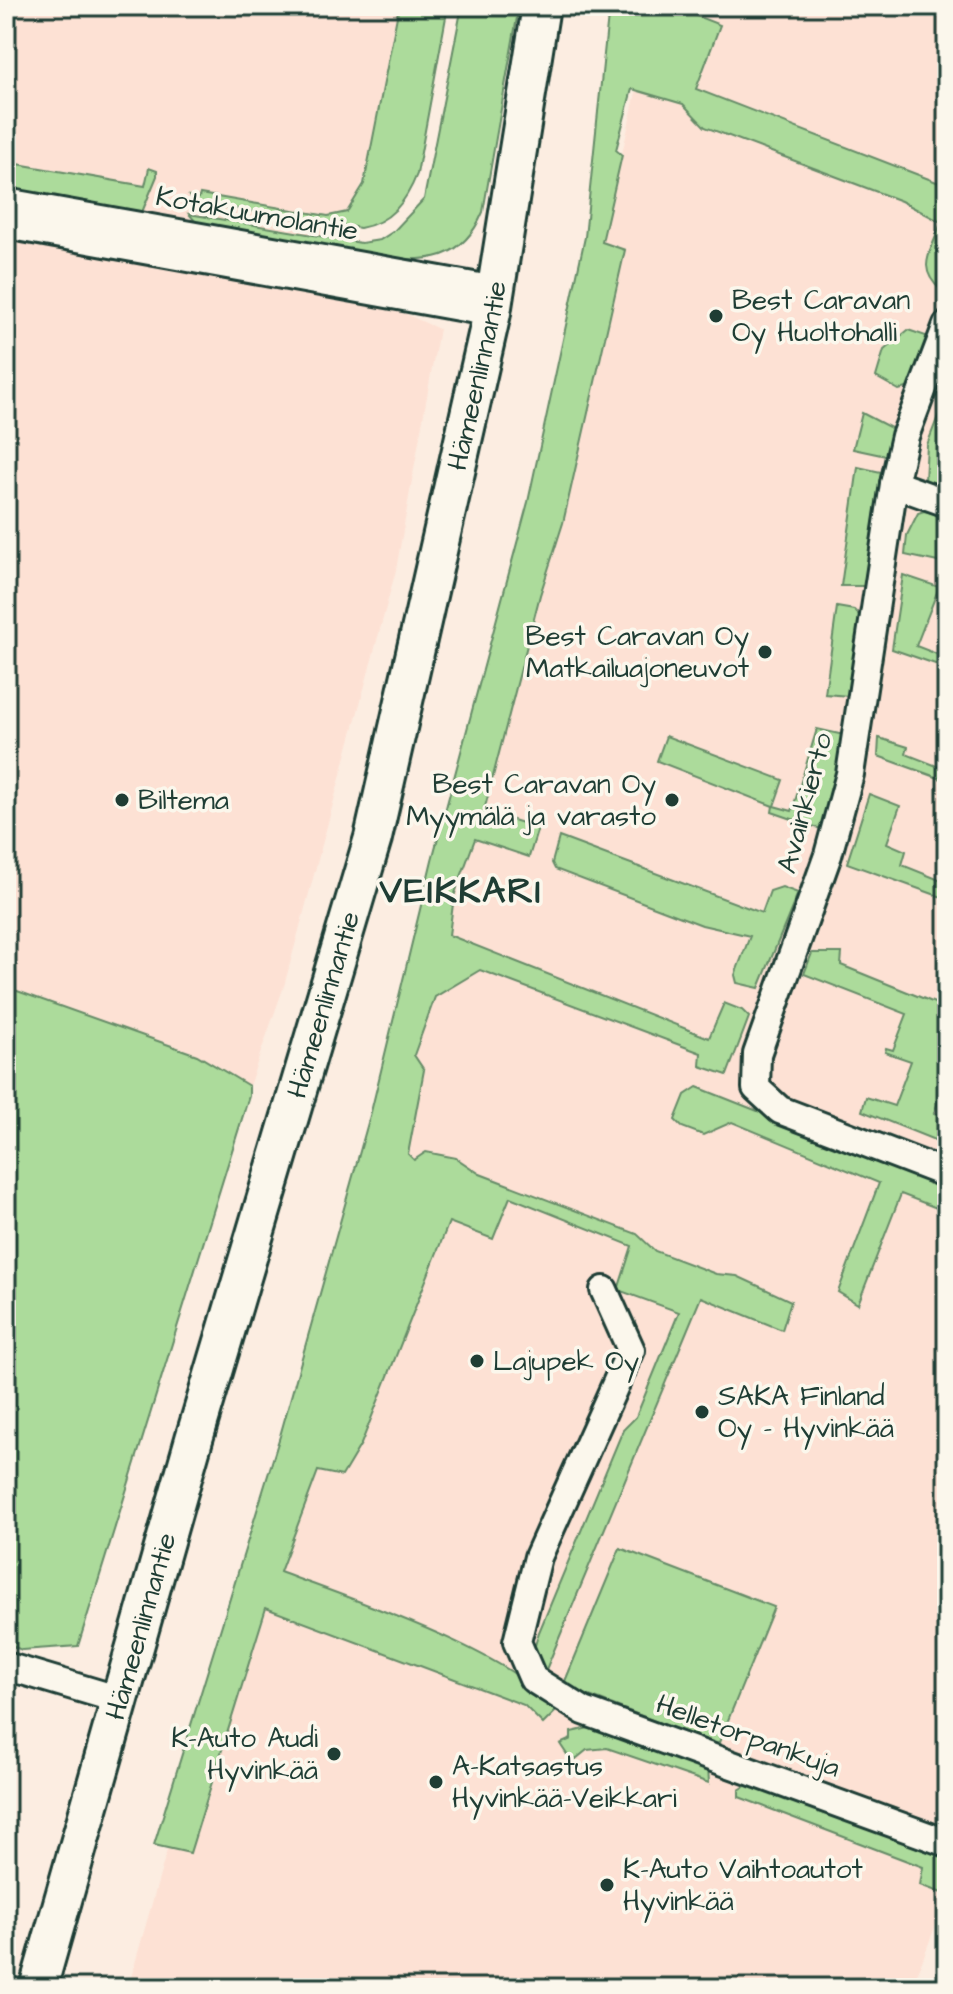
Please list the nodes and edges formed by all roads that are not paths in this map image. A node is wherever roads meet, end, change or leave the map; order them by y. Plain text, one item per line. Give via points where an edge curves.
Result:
1 (541, 6) edge
2 (6, 202) edge
3 (6, 225) edge
4 (494, 301) junction
5 (947, 325) edge
6 (894, 484) junction
7 (947, 503) edge
8 (947, 1174) edge
9 (604, 1290) dead end
10 (6, 1666) edge
11 (120, 1700) junction
12 (947, 1843) edge
13 (38, 1988) edge

1 - 4 main road, Hämeenlinnantie
2 - 4 street, Kotakuumolantie
3 - 4 street, Kotakuumolantie
4 - 11 main road, Hämeenlinnantie via 373,838
5 - 6 street, Avainkierto via 905,436
6 - 7 street
6 - 8 street, Avainkierto via 850,774 828,855 757,1054 756,1088 780,1110
9 - 12 street, Helletorpankuja via 631,1350 538,1557 517,1642 533,1679 584,1711
10 - 11 street
11 - 13 main road, Hämeenlinnantie

